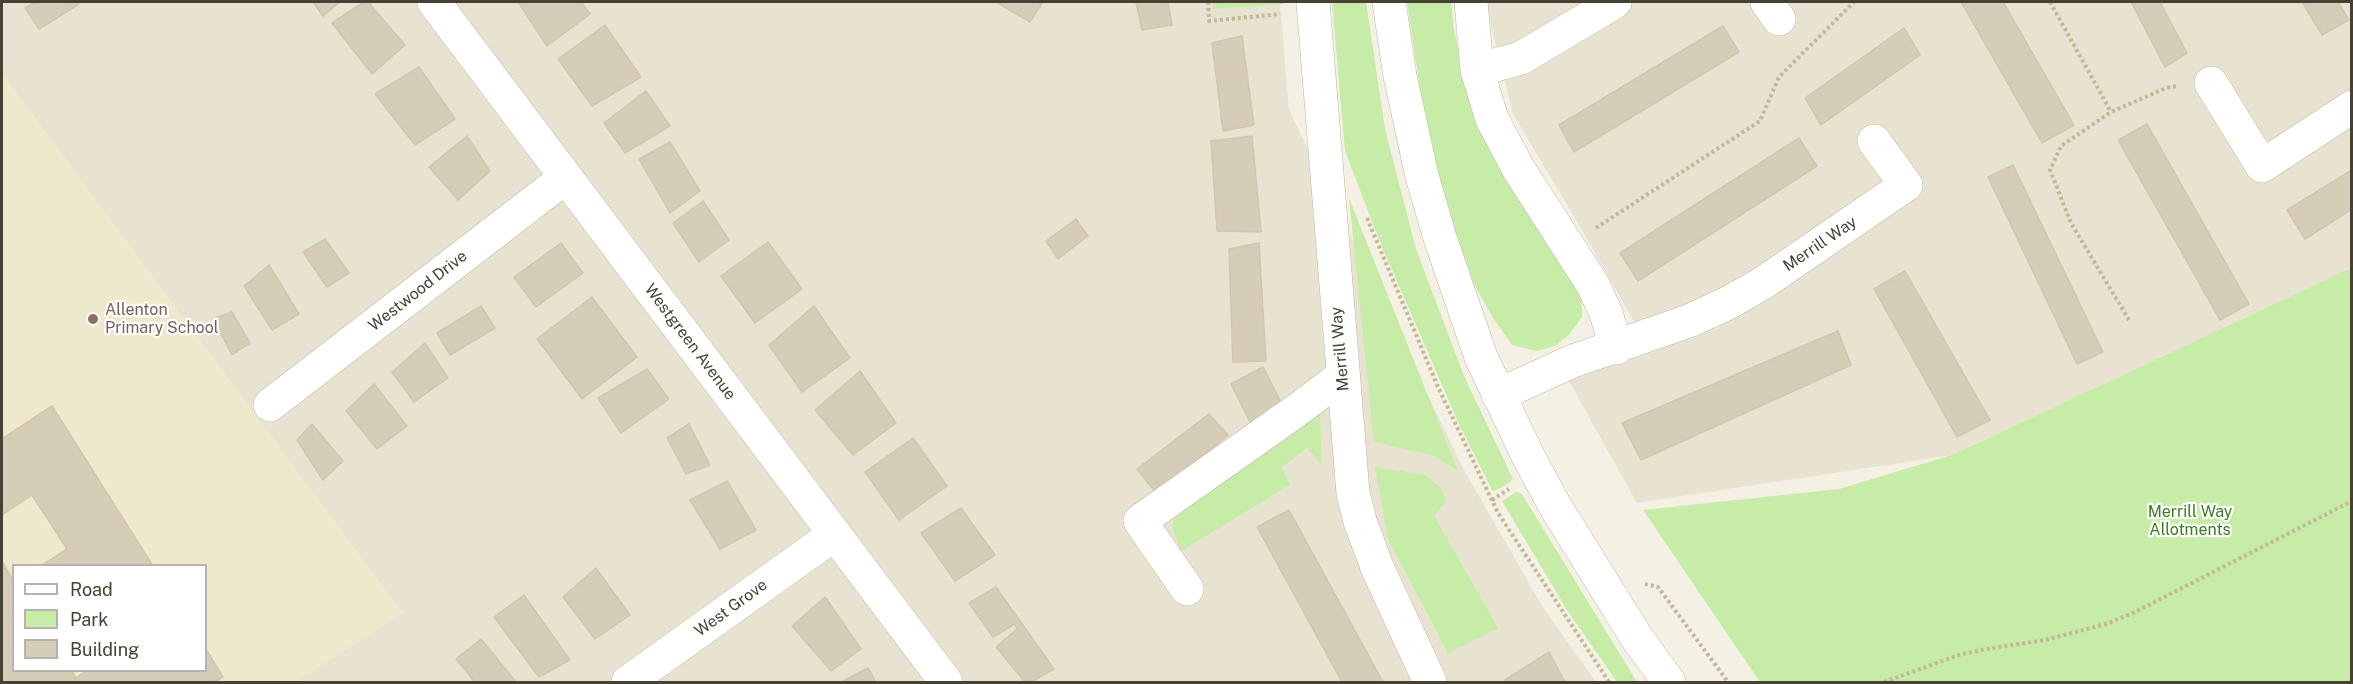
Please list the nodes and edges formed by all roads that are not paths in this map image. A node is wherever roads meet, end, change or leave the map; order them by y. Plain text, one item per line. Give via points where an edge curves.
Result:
1 (435, 2) edge
2 (1389, 2) edge
3 (1471, 2) edge
4 (1615, 2) edge
5 (1313, 6) edge
6 (1477, 70) junction
7 (2211, 83) road end
8 (2352, 107) edge
9 (1875, 141) dead end
10 (566, 177) junction
11 (1616, 348) junction
12 (1342, 376) junction
13 (1498, 395) junction
14 (270, 405) dead end
15 (835, 534) junction
16 (1187, 589) dead end
17 (628, 682) edge
18 (946, 682) edge
19 (1430, 682) edge
20 (1669, 682) edge

1 - 10 street, Westgreen Avenue
2 - 13 street via 1422,176 1462,307
3 - 6 street
4 - 6 street via 1521,58
5 - 12 street, Merrill Way
6 - 11 street via 1492,119 1518,168 1593,285
7 - 8 street via 2262,166
9 - 11 street, Merrill Way via 1906,185 1728,303
10 - 14 street, Westwood Drive
10 - 15 street, Westgreen Avenue
11 - 13 street, Merrill Way via 1562,365
12 - 16 street via 1140,521
12 - 19 street, Merrill Way via 1352,482 1360,521 1381,578
13 - 20 street via 1545,489 1596,575
15 - 17 street, West Grove
15 - 18 street, Westgreen Avenue

